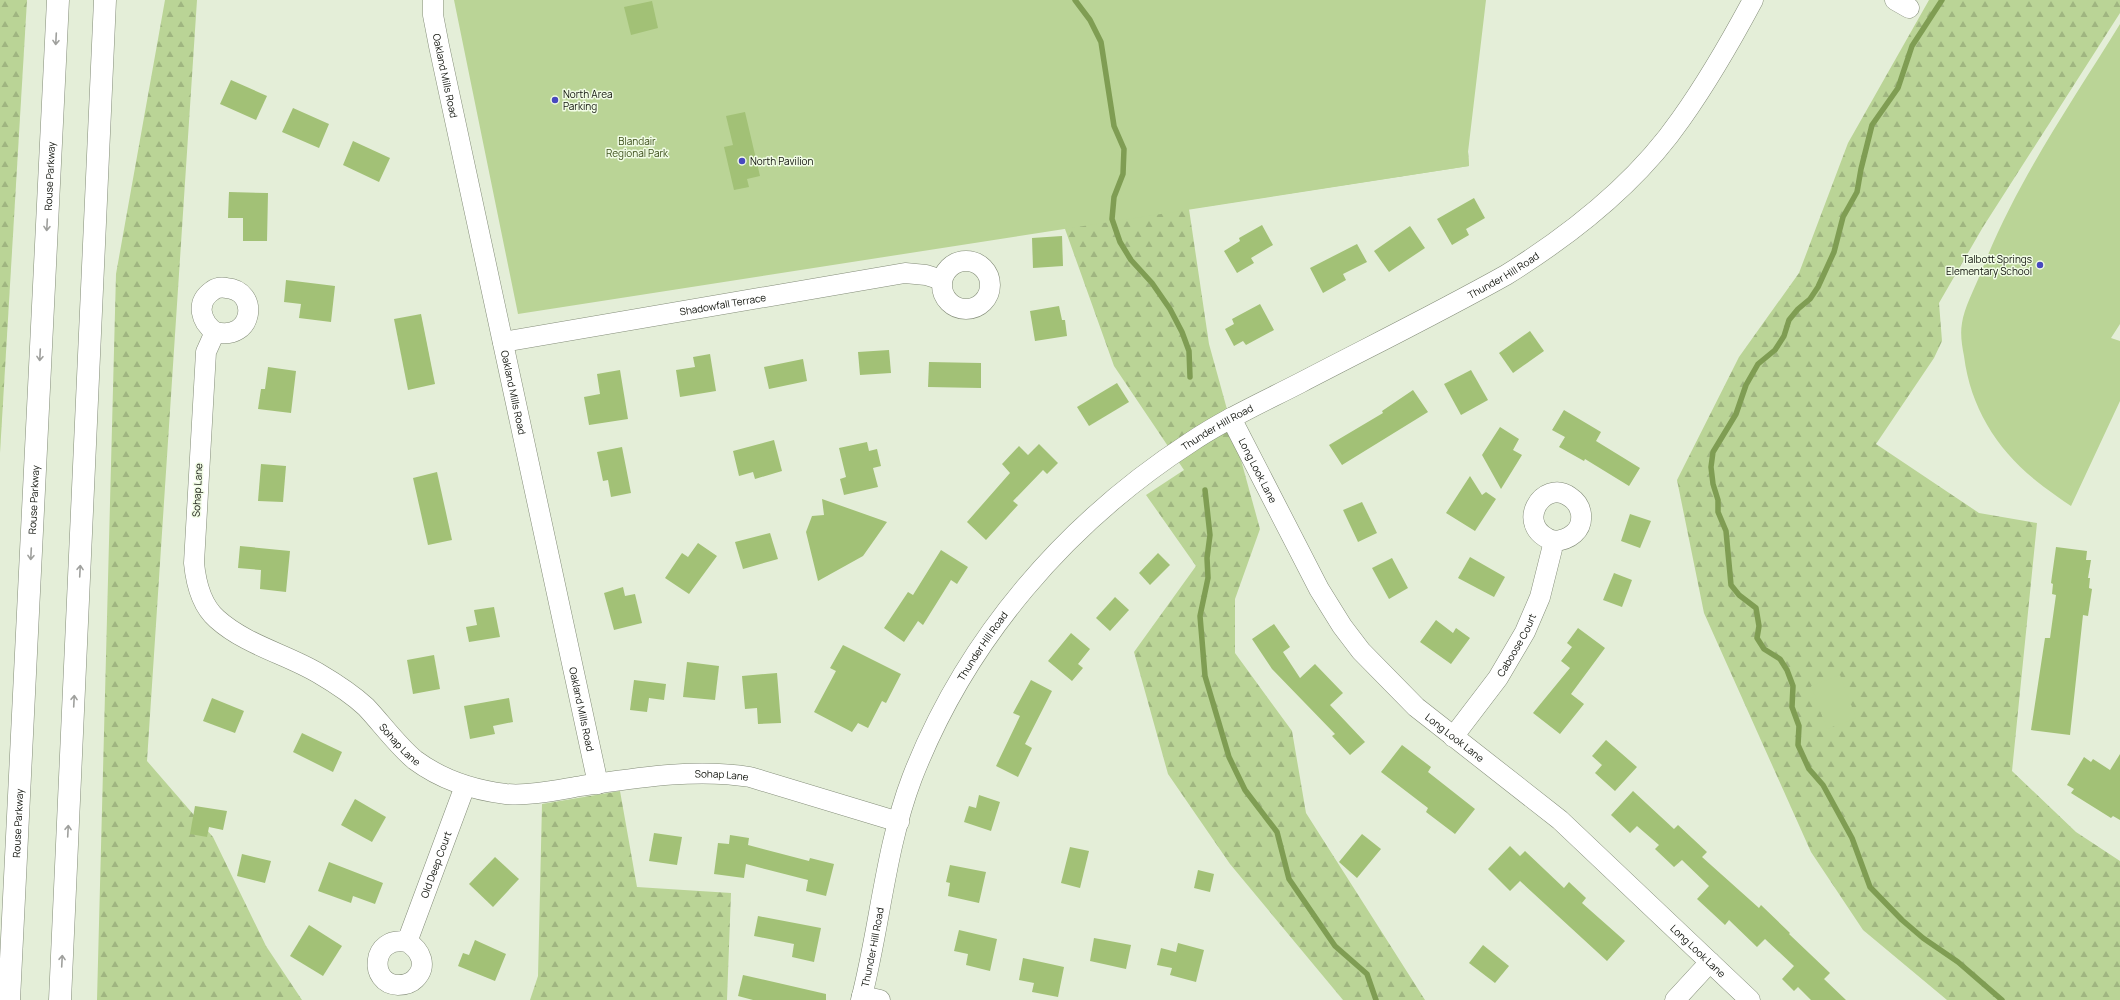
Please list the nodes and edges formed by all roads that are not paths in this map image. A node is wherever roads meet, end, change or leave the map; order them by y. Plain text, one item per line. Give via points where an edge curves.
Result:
1 (58, 0) edge
2 (105, 0) edge
3 (433, 0) edge
4 (1753, 0) edge
5 (942, 280) dead end
6 (215, 332) dead end
7 (503, 342) junction
8 (1231, 418) junction
9 (1554, 541) dead end
10 (1453, 737) junction
11 (598, 784) junction
12 (465, 786) junction
13 (899, 822) junction
14 (407, 942) dead end
15 (1710, 962) junction
16 (868, 999) edge
17 (9, 1000) edge
18 (60, 1000) edge
19 (1675, 1000) edge
20 (1750, 1000) edge

1 -> 17 main road, Rouse Parkway
18 -> 2 main road
3 - 7 street, Oakland Mills Road via 439,46
4 - 8 street, Thunder Hill Road via 1719,63 1669,136 1623,186 1554,246 1506,275
5 - 7 street, Shadowfall Terrace via 926,275 905,274
6 - 12 street, Sohap Lane via 206,352 204,370 194,563 196,585 205,602 216,618 232,630 317,672 353,696 415,759 447,779
7 - 11 street, Oakland Mills Road
8 - 10 street, Long Look Lane via 1319,589 1342,626 1383,675 1416,707
8 - 13 street, Thunder Hill Road via 1193,440 1117,494 1048,559 1020,592 993,628 946,705 912,780
9 - 10 street, Caboose Court via 1540,597 1525,632 1498,678
10 - 15 street, Long Look Lane via 1560,820
11 - 12 street, Sohap Lane via 508,794
11 - 13 street, Sohap Lane via 698,773 727,773 750,777
12 - 14 street, Old Deep Court
13 - 16 street, Thunder Hill Road
15 - 19 street
15 - 20 street, Long Look Lane

